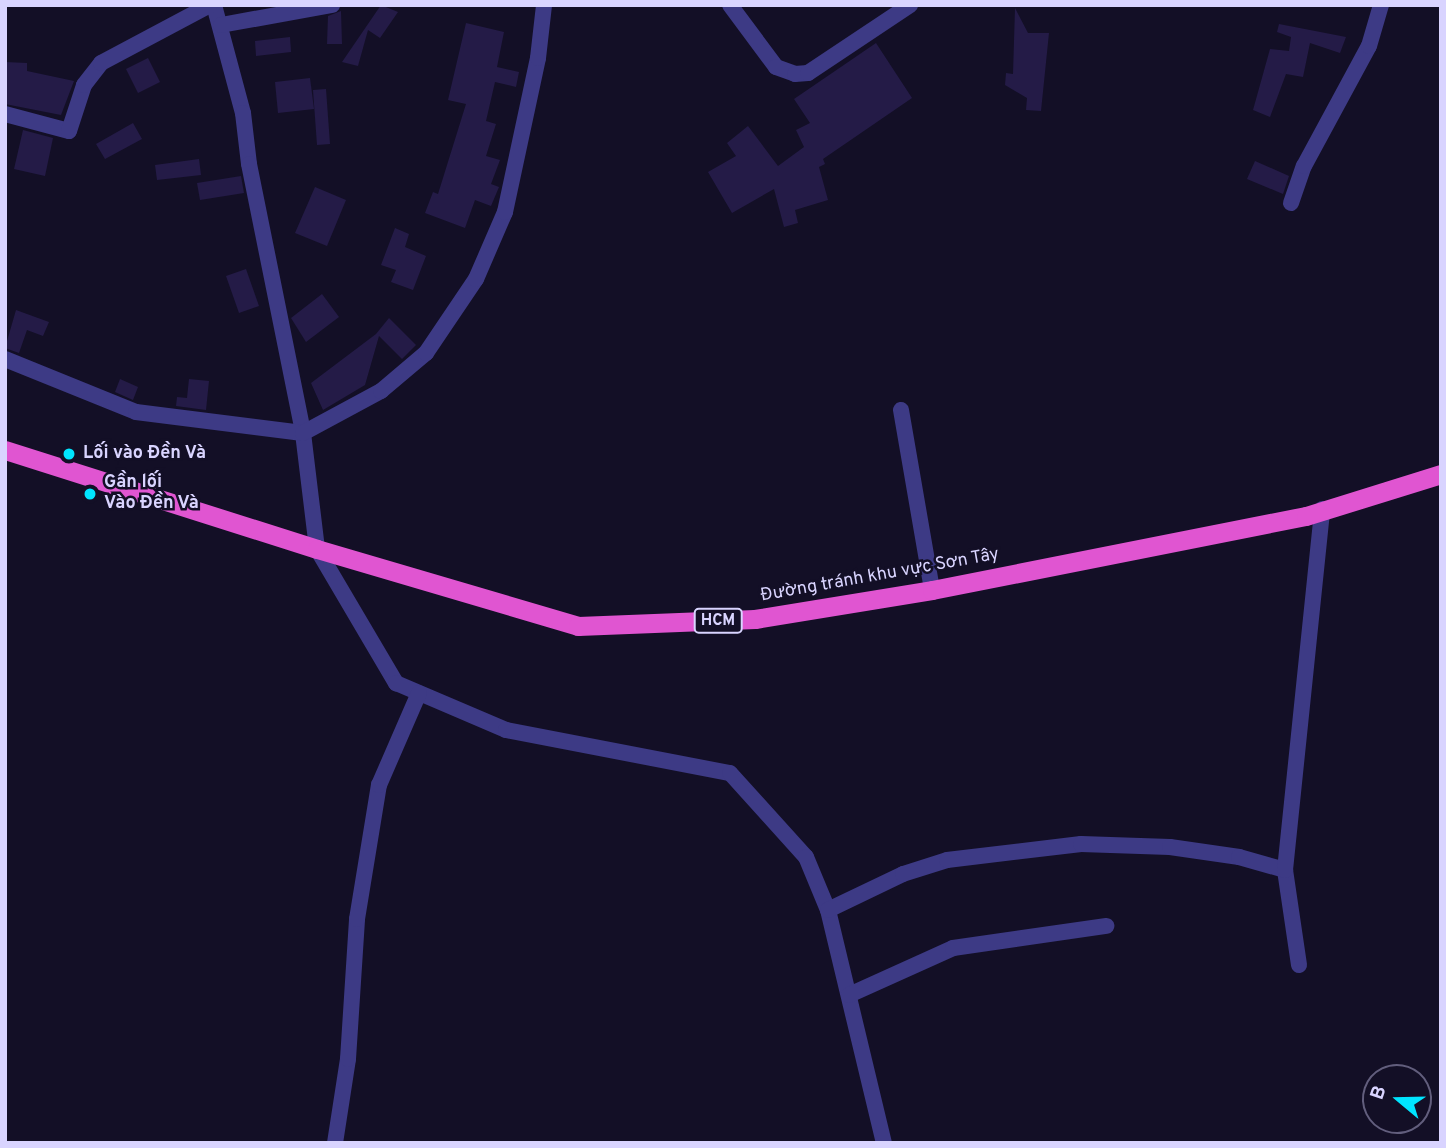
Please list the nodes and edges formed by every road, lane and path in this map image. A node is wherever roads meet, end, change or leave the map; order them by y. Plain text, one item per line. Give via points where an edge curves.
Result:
1 (212, 5) edge
2 (332, 5) edge
3 (544, 5) edge
4 (730, 5) edge
5 (911, 5) edge
6 (1381, 5) edge
7 (221, 24) junction
8 (5, 114) edge
9 (1291, 203) dead end
10 (5, 359) edge
11 (901, 410) dead end
12 (303, 433) junction
13 (5, 450) edge
14 (1441, 474) edge
15 (1322, 509) junction
16 (317, 549) junction
17 (932, 590) junction
18 (419, 693) junction
19 (1285, 870) junction
20 (828, 910) junction
21 (1106, 926) dead end
22 (1300, 965) dead end
23 (849, 995) junction
24 (335, 1143) edge
25 (884, 1143) edge

1 - 7 street
1 - 8 street via 101,63 84,85 69,131
2 - 7 street
3 - 12 street via 538,58 505,212 476,279 426,353 381,391
4 - 5 street via 776,67 795,74 808,73
6 - 9 street via 1369,46 1304,166
7 - 12 street via 243,113 249,164
10 - 12 street via 136,412
11 - 17 street
12 - 16 street
13 - 16 highway, Đường tránh khu vực Sơn Tây / HCM
14 - 15 highway, Đường tránh khu vực Sơn Tây / HCM
15 - 17 highway, Đường tránh khu vực Sơn Tây / HCM
15 - 19 street
16 - 17 highway, Đường tránh khu vực Sơn Tây / HCM via 578,626 755,620
16 - 18 street via 396,683
18 - 20 street via 506,730 730,773 806,857
18 - 24 street via 379,785 356,919 348,1059
19 - 20 street via 1239,857 1170,847 1068,845 947,860 903,874
19 - 22 street
20 - 23 street
21 - 23 street via 953,948
23 - 25 street

